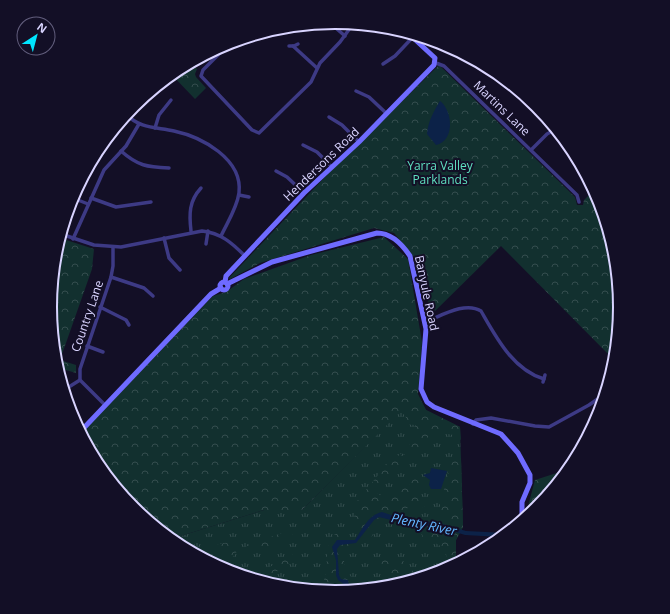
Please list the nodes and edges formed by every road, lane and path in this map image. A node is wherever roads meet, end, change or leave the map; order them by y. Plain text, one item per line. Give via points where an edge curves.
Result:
1 (338, 29) edge
2 (348, 30) edge
3 (345, 34) junction
4 (411, 40) edge
5 (417, 41) edge
6 (298, 44) dead end
7 (218, 55) edge
8 (436, 62) junction
9 (383, 64) dead end
10 (317, 68) junction
11 (356, 91) dead end
12 (171, 100) dead end
13 (386, 113) junction
14 (329, 117) dead end
15 (131, 118) edge
16 (139, 124) junction
17 (155, 128) junction
18 (551, 132) edge
19 (359, 142) junction
20 (303, 145) dead end
21 (531, 150) junction
22 (121, 151) junction
23 (332, 167) junction
24 (169, 168) dead end
25 (276, 171) dead end
26 (201, 188) dead end
27 (304, 193) junction
28 (239, 195) junction
29 (249, 197) dead end
30 (91, 198) junction
31 (79, 200) edge
32 (151, 202) dead end
33 (579, 202) dead end
34 (88, 204) junction
35 (191, 231) junction
36 (208, 231) junction
37 (66, 236) edge
38 (221, 236) junction
39 (164, 238) junction
40 (73, 239) junction
41 (206, 244) dead end
42 (113, 247) junction
43 (245, 256) junction
44 (180, 270) dead end
45 (111, 276) junction
46 (226, 283) junction
47 (153, 296) dead end
48 (100, 307) junction
49 (425, 322) junction
50 (129, 325) dead end
51 (87, 346) junction
52 (103, 352) dead end
53 (544, 378) dead end
54 (80, 380) junction
55 (69, 387) edge
56 (597, 400) edge
57 (105, 404) junction
58 (473, 424) junction
59 (85, 427) edge
60 (522, 513) edge

1 - 3 street
2 - 3 street
3 - 10 street
4 - 9 street
5 - 8 street, Martins Lane via 435,58
6 - 10 street via 291,46
7 - 10 street via 203,70 201,76 257,133 309,84
8 - 13 street, Hendersons Road
8 - 21 street, Martins Lane via 444,66
11 - 13 street via 369,97
12 - 17 street via 161,111
13 - 19 street, Hendersons Road
14 - 19 street via 342,125
15 - 16 street
16 - 17 street
16 - 22 street
17 - 28 street via 190,135 220,153 236,173
18 - 21 street
19 - 23 street, Hendersons Road
20 - 23 street via 317,152
21 - 33 street, Martins Lane via 577,195
22 - 24 street via 130,160 141,165
22 - 30 street via 104,170
23 - 27 street, Hendersons Road
25 - 27 street via 287,177
26 - 35 street via 190,208
27 - 43 street, Hendersons Road
28 - 29 street
28 - 38 street
30 - 32 street via 116,207
30 - 34 street
31 - 34 street
34 - 40 street
35 - 36 street
35 - 39 street
36 - 38 street
36 - 41 street
37 - 40 street
38 - 43 street
39 - 42 street via 136,245
39 - 44 street via 169,258
40 - 42 street
42 - 45 street, Country Lane
43 - 46 street, Hendersons Road via 226,276
45 - 47 street via 144,288
45 - 48 street, Country Lane
46 - 49 street, Banyule Road via 272,262 384,233 404,247 410,256
46 - 57 street, Hendersons Road via 221,283 221,288 211,294 111,401
48 - 50 street via 126,320
48 - 51 street, Country Lane
49 - 53 street via 467,306 475,307 481,311 503,346 520,366 530,374
49 - 58 street, Banyule Road via 426,341 421,389 427,402
51 - 52 street
51 - 54 street, Country Lane via 80,369
54 - 55 street
54 - 57 street
56 - 58 street via 549,427 491,418 476,420
57 - 59 street
58 - 60 street, Banyule Road via 501,434 518,452 525,464 530,475 530,483 522,502

